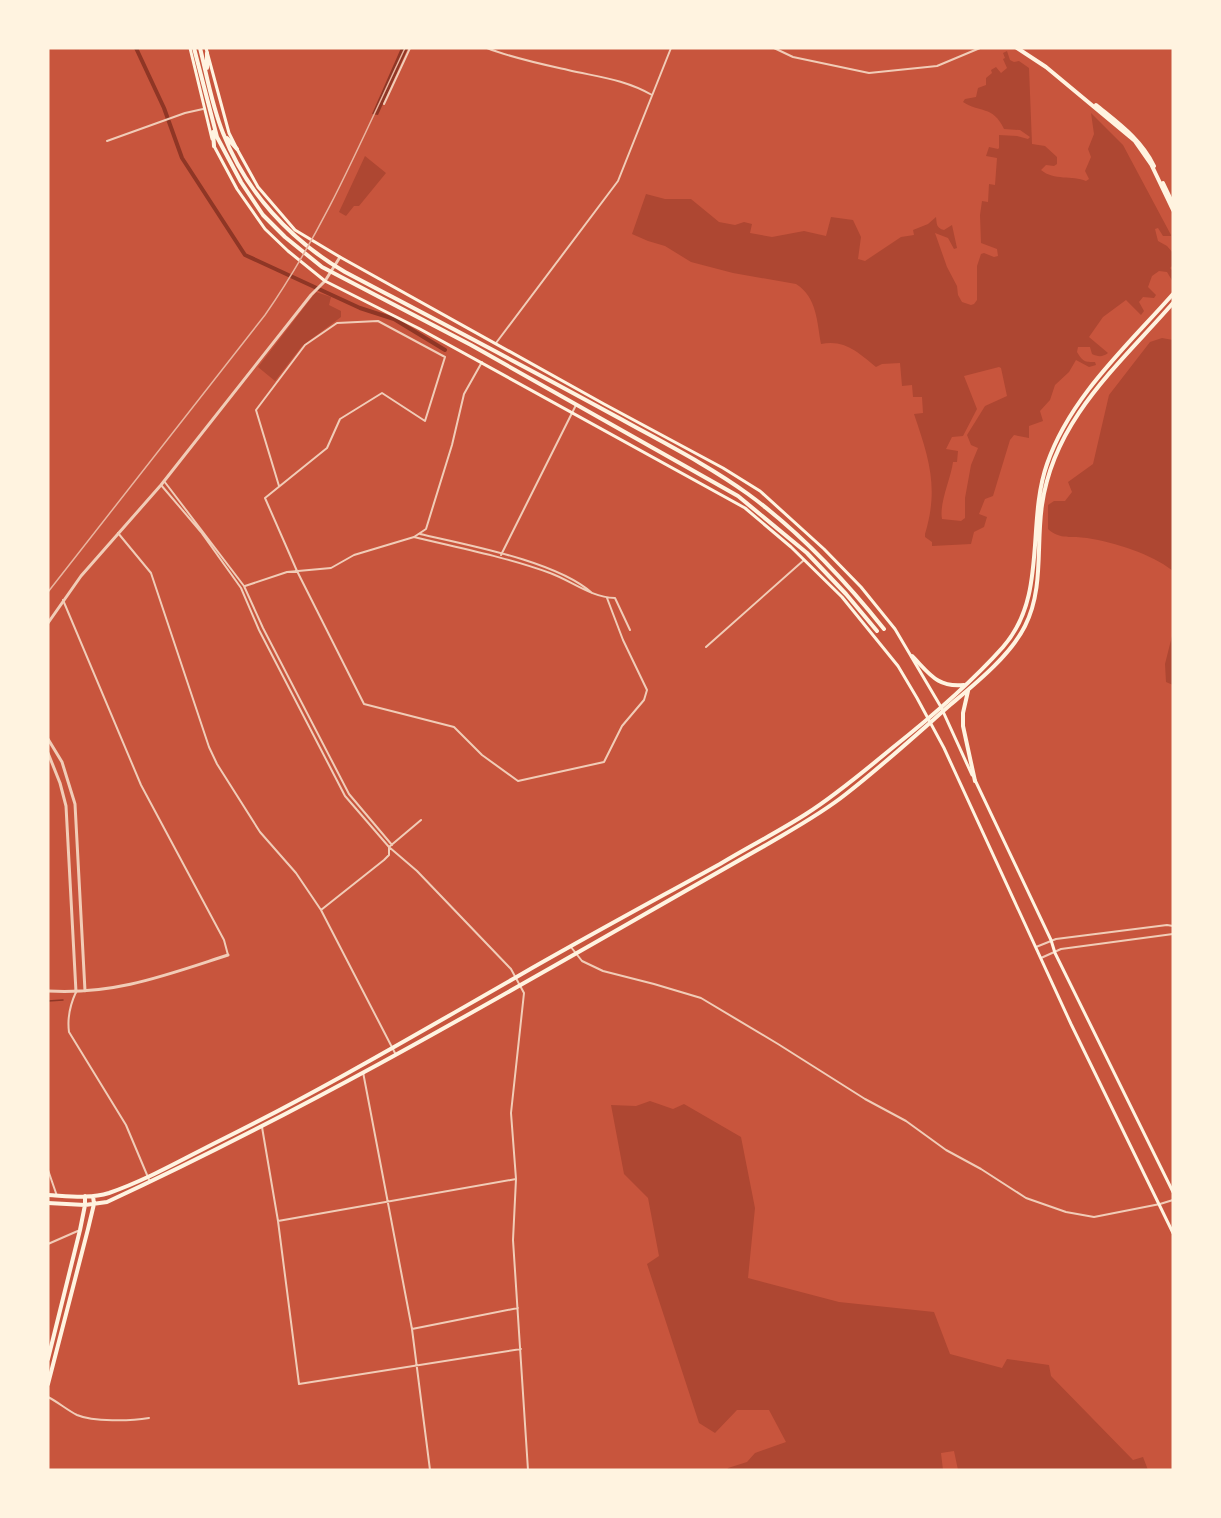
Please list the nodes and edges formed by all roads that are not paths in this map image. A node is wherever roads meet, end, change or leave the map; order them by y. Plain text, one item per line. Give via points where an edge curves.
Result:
1 (194, 48) edge
2 (410, 48) edge
3 (487, 48) edge
4 (671, 48) edge
5 (774, 48) edge
6 (980, 48) edge
7 (1017, 48) edge
8 (1021, 48) edge
9 (206, 51) edge
10 (207, 75) junction
11 (652, 95) junction
12 (384, 104) dead end
13 (203, 109) junction
14 (213, 126) junction
15 (223, 133) junction
16 (107, 141) dead end
17 (214, 146) junction
18 (237, 149) junction
19 (1173, 204) edge
20 (1173, 210) edge
21 (340, 257) junction
22 (362, 270) junction
23 (324, 282) junction
24 (347, 293) junction
25 (1173, 294) edge
26 (1173, 303) edge
27 (496, 343) junction
28 (482, 362) junction
29 (576, 405) junction
30 (572, 412) junction
31 (163, 483) junction
32 (279, 486) junction
33 (118, 533) junction
34 (419, 533) junction
35 (414, 537) junction
36 (500, 558) junction
37 (804, 560) junction
38 (297, 571) junction
39 (241, 588) junction
40 (594, 595) junction
41 (607, 598) junction
42 (63, 600) junction
43 (48, 623) edge
44 (884, 629) dead end
45 (630, 630) dead end
46 (877, 631) dead end
47 (706, 647) dead end
48 (912, 656) junction
49 (964, 684) junction
50 (968, 690) junction
51 (942, 709) junction
52 (930, 720) junction
53 (48, 739) edge
54 (48, 753) edge
55 (975, 781) junction
56 (421, 820) dead end
57 (392, 845) junction
58 (389, 848) junction
59 (321, 910) junction
60 (1173, 926) edge
61 (1173, 934) edge
62 (1051, 940) junction
63 (1036, 946) junction
64 (571, 947) junction
65 (1055, 952) junction
66 (574, 953) junction
67 (228, 955) joint
68 (75, 957) junction
69 (83, 957) junction
70 (1041, 958) junction
71 (516, 977) junction
72 (521, 984) junction
73 (48, 991) edge
74 (76, 992) junction
75 (85, 992) junction
76 (393, 1049) junction
77 (396, 1055) junction
78 (363, 1072) junction
79 (262, 1127) junction
80 (48, 1170) edge
81 (149, 1179) junction
82 (516, 1179) junction
83 (1173, 1192) edge
84 (48, 1195) edge
85 (57, 1196) junction
86 (85, 1196) junction
87 (93, 1196) junction
88 (1173, 1200) edge
89 (388, 1202) junction
90 (48, 1203) edge
91 (93, 1204) junction
92 (1160, 1204) junction
93 (85, 1205) junction
94 (278, 1221) junction
95 (80, 1230) junction
96 (1173, 1233) edge
97 (48, 1244) edge
98 (518, 1308) junction
99 (412, 1329) junction
100 (521, 1349) junction
101 (48, 1359) edge
102 (417, 1365) junction
103 (48, 1384) edge
104 (48, 1397) edge
105 (149, 1418) dead end
106 (430, 1470) edge
107 (528, 1470) edge

1 - 10 main road
1 - 13 main road
1 - 14 main road
2 - 12 street
3 - 11 street via 568,71 634,84
4 - 11 street
5 - 6 street via 793,57 869,73 937,66
7 - 20 main road via 1046,67 1135,141
8 - 19 main road via 1048,65 1132,134 1147,152
9 - 10 main road
9 - 18 main road
10 - 15 main road
11 - 27 street via 618,181
13 - 16 street
13 - 17 main road
14 - 17 main road
14 - 29 main road via 241,182 263,215 322,267
15 - 18 main road
15 - 44 main road via 244,175 289,232 336,267 693,459 747,493 812,548
17 - 23 main road via 237,189 266,229
18 - 21 main road via 258,187 295,230
21 - 22 main road
21 - 23 street
22 - 24 street
22 - 27 main road
23 - 24 main road
23 - 31 street
24 - 28 main road
25 - 49 main road via 1066,422 1041,482 1033,576 1025,610 1004,646
26 - 50 main road via 1099,386 1070,425 1046,483 1038,578 1031,612 1018,638
27 - 48 main road via 760,491 861,587
28 - 30 main road
28 - 34 street via 464,394 426,529
29 - 30 street
29 - 46 main road via 753,507 822,568
30 - 36 street
30 - 37 main road via 745,508
31 - 33 street
31 - 39 street
31 - 57 street via 244,586 349,794
32 - 32 street via 327,448 340,418 382,393 425,421 445,357 378,321 337,323 305,345 256,410
32 - 38 street via 265,498
33 - 42 street
33 - 59 street via 151,573 217,764 260,832 296,873
34 - 35 street
34 - 40 street via 553,570
35 - 36 street
35 - 38 street via 354,555 331,568
36 - 40 street via 551,574
37 - 47 street
37 - 52 main road via 842,597 898,666
38 - 39 street
38 - 41 street via 364,704 454,727 482,755 518,781 604,762 622,726 644,700 647,690
39 - 58 street via 345,796
40 - 41 street
41 - 45 street via 615,598
42 - 43 street
42 - 67 street via 141,785 224,940
48 - 49 main road via 944,684
48 - 51 main road
49 - 51 main road
50 - 51 main road
50 - 55 main road via 963,726
51 - 52 main road
51 - 55 main road
52 - 63 main road
52 - 64 main road via 805,815
52 - 66 main road via 845,795 809,820
53 - 69 street via 62,762 75,804
54 - 68 street via 66,806
55 - 62 main road
56 - 57 street
57 - 58 street
58 - 59 street via 384,861
58 - 71 street via 417,871
59 - 76 street
60 - 62 street
61 - 65 street
62 - 63 street
62 - 65 main road
63 - 70 main road
64 - 66 street
64 - 71 main road
65 - 70 street
65 - 83 main road
66 - 72 main road
66 - 92 street via 603,971 701,998 1026,1198 1094,1217
67 - 75 street via 140,983
68 - 69 street via 79,961
68 - 74 street
69 - 75 street
70 - 92 main road
71 - 72 street
71 - 76 main road
72 - 77 main road
72 - 82 street via 524,993 511,1113
73 - 74 street
74 - 75 street
74 - 81 street via 70,1005 69,1032 126,1125
76 - 77 street
76 - 81 main road
77 - 78 main road
78 - 79 main road
78 - 89 street
79 - 81 main road
79 - 94 street
80 - 85 street
81 - 87 main road
81 - 91 main road via 107,1202
82 - 89 street
82 - 98 street via 513,1240
84 - 85 main road
85 - 86 main road
86 - 87 main road
86 - 93 main road
87 - 91 main road
88 - 92 street
89 - 94 street
89 - 99 street
90 - 93 main road
91 - 93 main road
91 - 103 main road
92 - 96 main road
93 - 95 main road
94 - 102 street via 300,1384
95 - 97 street
95 - 101 main road
98 - 99 street
98 - 100 street
99 - 102 street
100 - 102 street
100 - 107 street
102 - 106 street
104 - 105 street via 92,1419

